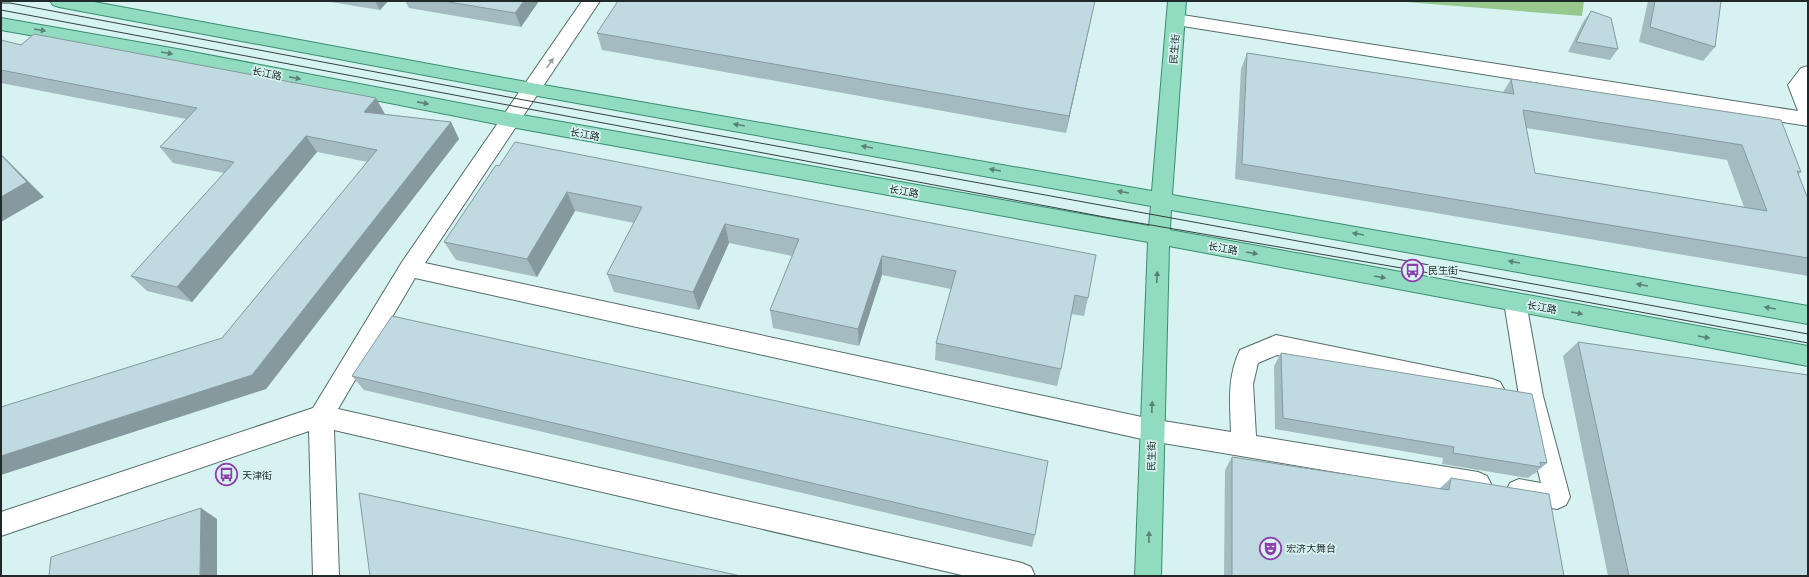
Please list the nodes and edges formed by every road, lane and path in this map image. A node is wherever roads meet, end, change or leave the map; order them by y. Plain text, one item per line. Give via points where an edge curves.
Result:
1 (59, 1) edge
2 (591, 1) edge
3 (1177, 1) edge
4 (1176, 20) junction
5 (1, 24) edge
6 (1808, 72) edge
7 (532, 89) junction
8 (1808, 112) edge
9 (516, 114) junction
10 (1808, 119) edge
11 (1161, 199) junction
12 (1158, 236) junction
13 (410, 268) junction
14 (1515, 302) junction
15 (1808, 314) edge
16 (1808, 356) edge
17 (1530, 396) junction
18 (321, 416) junction
19 (1151, 430) junction
20 (1244, 445) junction
21 (1, 524) edge
22 (326, 576) edge
23 (1022, 576) edge
24 (1148, 576) edge

1 - 7 main road
7 -> 2 street
3 - 4 main road, 民生街
4 - 10 street
4 - 11 main road, 民生街
5 -> 9 main road, 长江路
6 - 8 street via 1797,84
7 - 9 street
11 -> 7 main road
9 - 12 main road, 长江路
9 - 13 street
11 - 12 main road, 民生街
15 -> 11 main road
12 -> 14 main road, 长江路
19 -> 12 main road, 民生街
13 - 18 street
13 - 19 street
14 -> 16 main road, 长江路
14 - 17 street
17 - 20 street via 1276,344 1248,357 1242,384
17 - 20 street via 1557,497
18 - 21 street
18 - 22 street
18 - 23 street
19 - 20 street
24 -> 19 main road, 民生街

